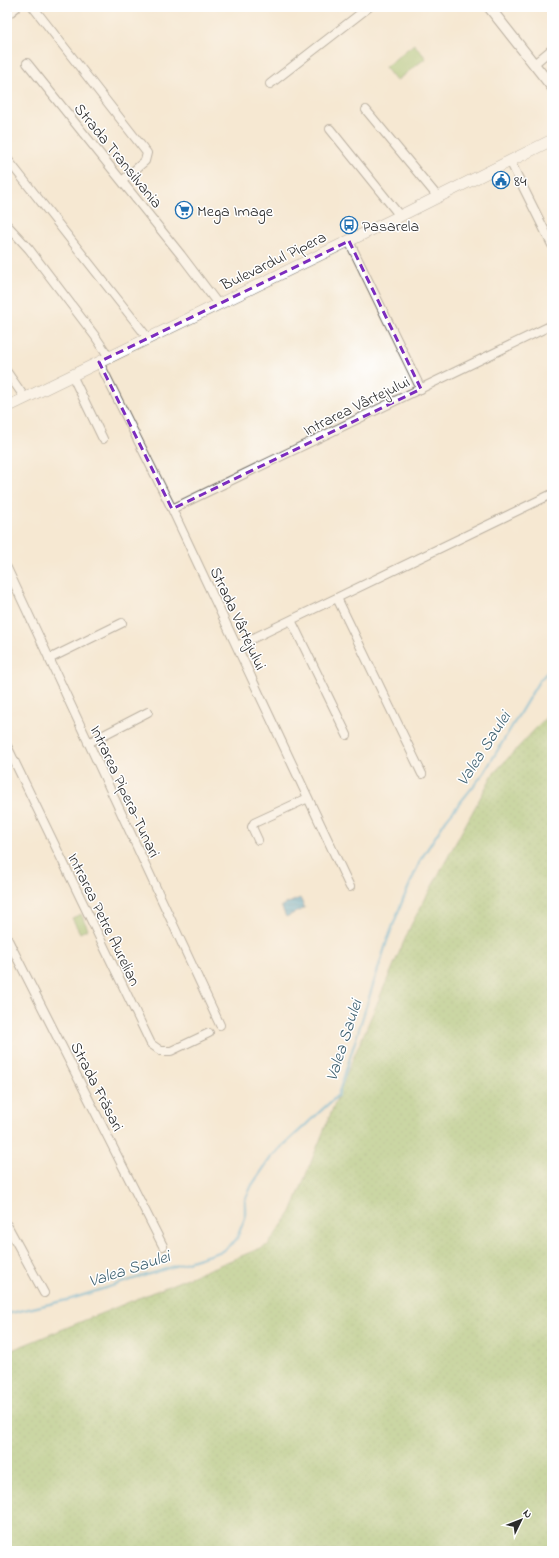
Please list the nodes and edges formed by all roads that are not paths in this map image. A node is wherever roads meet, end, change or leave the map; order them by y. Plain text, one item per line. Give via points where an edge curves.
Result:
1 (17, 7) edge
2 (33, 7) edge
3 (370, 7) edge
4 (493, 9) edge
5 (7, 15) edge
6 (552, 49) edge
7 (27, 63) dead end
8 (534, 64) junction
9 (270, 84) dead end
10 (552, 87) edge
11 (366, 110) dead end
12 (330, 129) dead end
13 (552, 140) edge
14 (8, 160) edge
15 (510, 161) junction
16 (122, 181) junction
17 (438, 197) junction
18 (400, 216) junction
19 (7, 225) edge
20 (349, 241) junction
21 (552, 245) edge
22 (218, 304) junction
23 (552, 325) edge
24 (148, 338) junction
25 (104, 360) junction
26 (7, 372) edge
27 (72, 375) junction
28 (421, 389) junction
29 (25, 398) junction
30 (7, 407) edge
31 (103, 439) dead end
32 (552, 494) edge
33 (172, 509) junction
34 (7, 568) edge
35 (337, 598) junction
36 (291, 620) junction
37 (122, 623) dead end
38 (237, 646) junction
39 (49, 659) junction
40 (148, 712) dead end
41 (347, 735) dead end
42 (88, 743) junction
43 (7, 746) edge
44 (422, 774) dead end
45 (308, 798) junction
46 (258, 840) dead end
47 (350, 887) dead end
48 (7, 938) edge
49 (220, 1025) dead end
50 (209, 1033) dead end
51 (7, 1225) edge
52 (163, 1246) dead end
53 (44, 1293) dead end

1 - 5 street
2 - 16 street via 147,153 145,161
3 - 9 street
4 - 8 street
6 - 8 street
7 - 16 street, Strada Transilvania
8 - 10 street
11 - 17 street
12 - 18 street
13 - 15 main road, Bulevardul Pipera
14 - 24 street
15 - 17 main road, Bulevardul Pipera
15 - 21 street
16 - 22 street, Strada Transilvania
17 - 18 main road, Bulevardul Pipera
18 - 20 main road, Bulevardul Pipera
19 - 25 street, Strada Vârtejului via 29,249 95,336
20 - 22 main road, Bulevardul Pipera
20 - 28 street
22 - 24 main road, Bulevardul Pipera
23 - 28 street, Intrarea Vârtejului
24 - 25 main road, Bulevardul Pipera
25 - 27 main road, Bulevardul Pipera
25 - 33 street, Strada Vârtejului
26 - 29 street
27 - 29 main road, Bulevardul Pipera
27 - 31 street
28 - 33 street, Intrarea Vârtejului
29 - 30 main road, Bulevardul Pipera
32 - 35 street
33 - 38 street, Strada Vârtejului
34 - 39 street, Intrarea Pipera-Tunari
35 - 36 street
35 - 44 street
36 - 38 street
36 - 41 street
37 - 39 street
38 - 45 street, Strada Vârtejului
39 - 42 street, Intrarea Pipera-Tunari
40 - 42 street
42 - 49 street, Intrarea Pipera-Tunari
43 - 50 street, Intrarea Petre Aurelian via 151,1044 161,1051 170,1051
45 - 46 street via 254,823 252,827
45 - 47 street, Strada Vârtejului
48 - 52 street, Strada Frăsari
51 - 53 street

